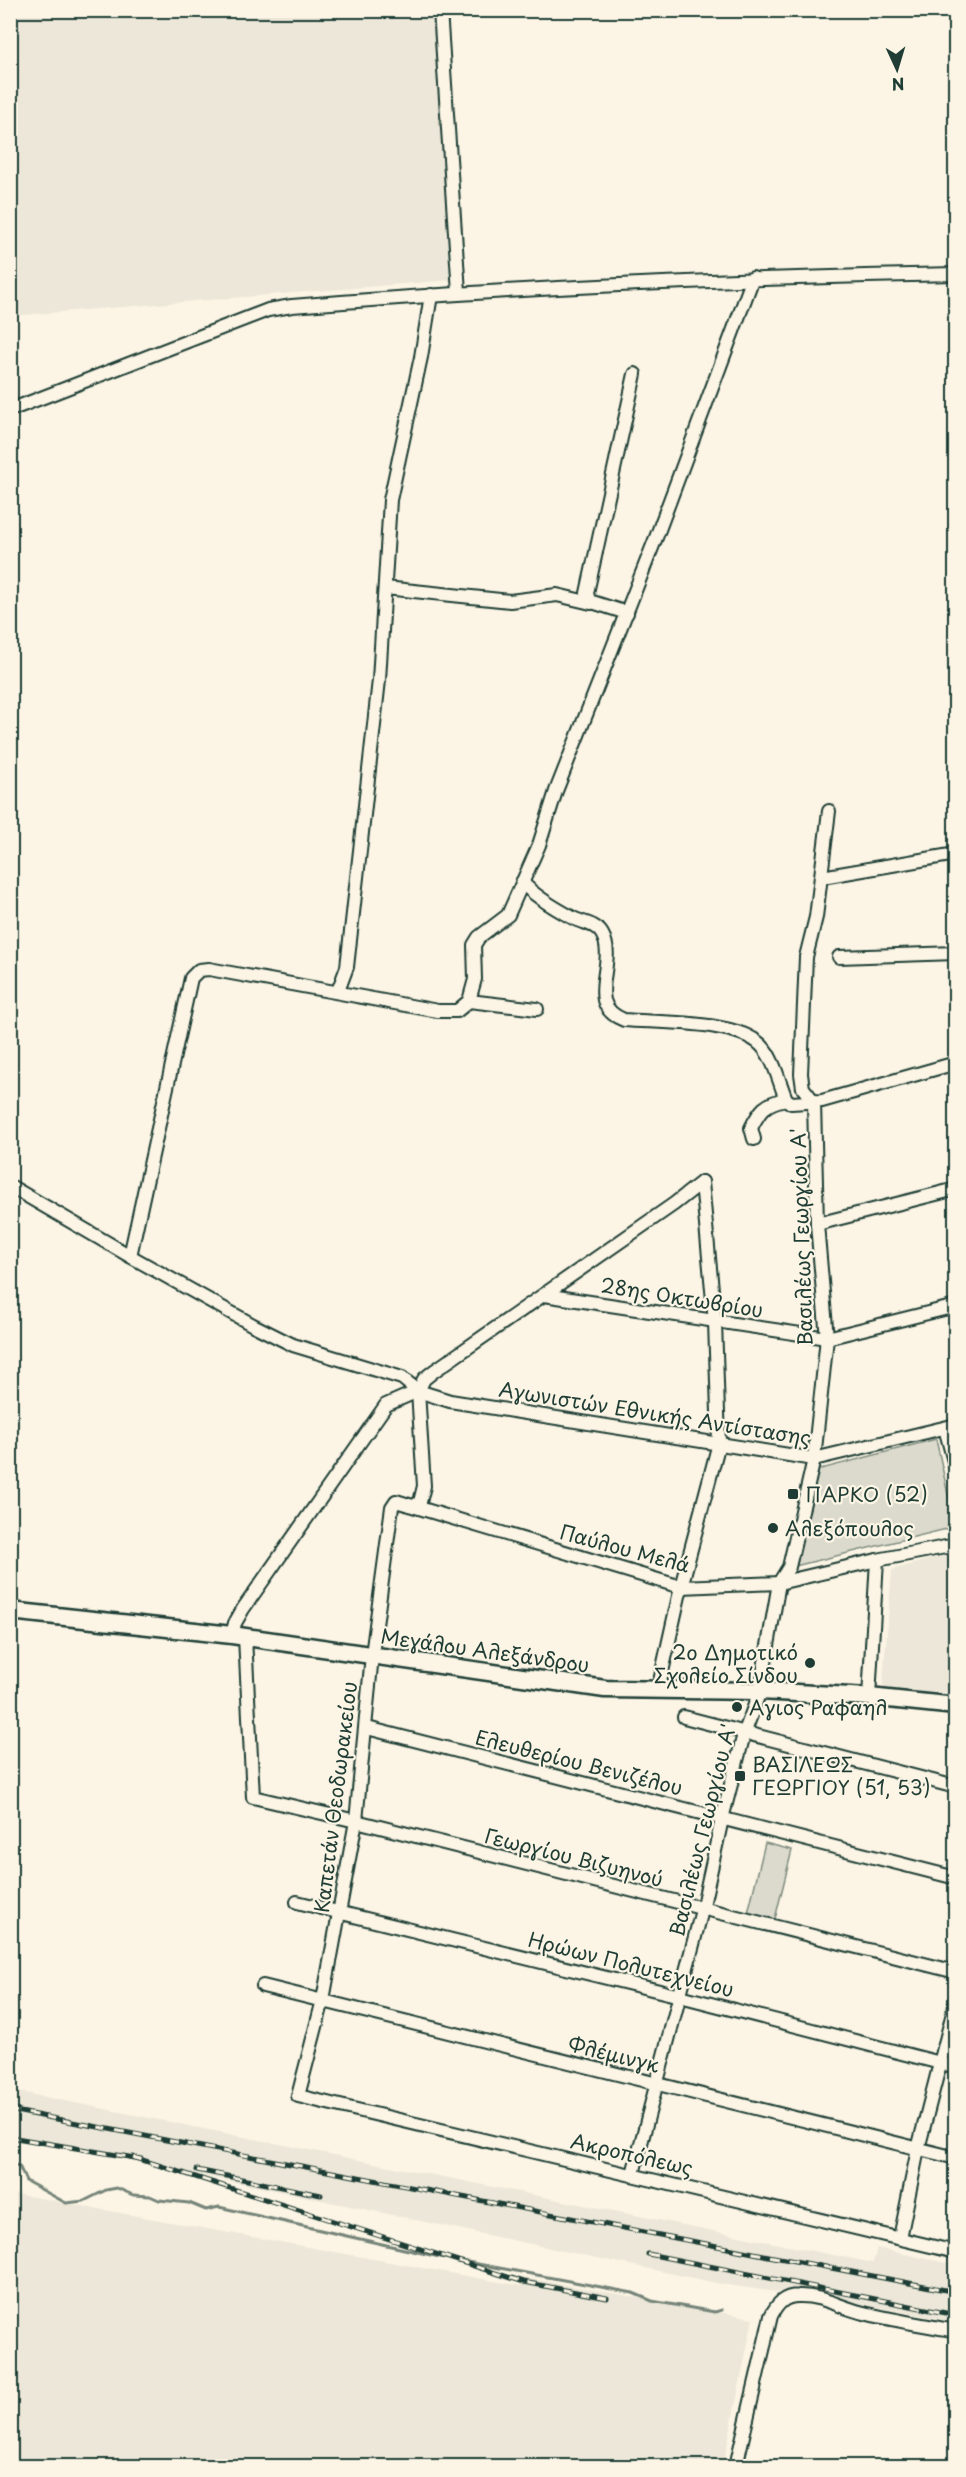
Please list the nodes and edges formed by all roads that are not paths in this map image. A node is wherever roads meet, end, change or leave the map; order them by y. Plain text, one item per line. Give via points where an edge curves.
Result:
1 (440, 10) edge
2 (956, 274) edge
3 (753, 278) junction
4 (459, 292) junction
5 (431, 295) junction
6 (635, 374) dead end
7 (10, 411) edge
8 (385, 588) junction
9 (591, 603) junction
10 (627, 613) junction
11 (829, 811) dead end
12 (956, 854) edge
13 (822, 877) junction
14 (522, 882) junction
15 (956, 953) edge
16 (839, 957) dead end
17 (338, 991) junction
18 (469, 1001) junction
19 (537, 1009) dead end
20 (956, 1063) edge
21 (786, 1099) junction
22 (814, 1102) junction
23 (754, 1139) dead end
24 (10, 1186) edge
25 (956, 1189) edge
26 (817, 1224) junction
27 (130, 1256) junction
28 (544, 1295) junction
29 (956, 1306) edge
30 (715, 1322) junction
31 (827, 1338) junction
32 (418, 1391) junction
33 (950, 1426) edge
34 (719, 1443) junction
35 (814, 1459) junction
36 (956, 1469) edge
37 (396, 1500) joint
38 (414, 1506) junction
39 (956, 1545) edge
40 (877, 1560) junction
41 (779, 1583) junction
42 (681, 1587) junction
43 (10, 1611) edge
44 (239, 1636) junction
45 (372, 1655) junction
46 (658, 1690) junction
47 (760, 1691) junction
48 (869, 1698) junction
49 (956, 1706) edge
50 (684, 1717) dead end
51 (367, 1728) junction
52 (744, 1734) junction
53 (956, 1787) edge
54 (722, 1819) junction
55 (356, 1821) junction
56 (956, 1878) edge
57 (297, 1902) dead end
58 (702, 1910) junction
59 (340, 1912) junction
60 (956, 1972) edge
61 (262, 1986) dead end
62 (680, 1996) junction
63 (323, 2000) junction
64 (956, 2001) edge
65 (939, 2063) junction
66 (956, 2067) edge
67 (656, 2084) junction
68 (298, 2096) joint
69 (918, 2149) junction
70 (956, 2158) edge
71 (633, 2174) junction
72 (900, 2238) junction
73 (956, 2252) edge
74 (956, 2331) edge
75 (736, 2466) edge

1 - 4 street
2 - 3 street
3 - 4 street
3 - 10 street
4 - 5 street
5 - 7 street via 268,310
5 - 8 street via 390,500
6 - 9 street via 587,593
8 - 9 street via 510,601 557,595
8 - 17 street via 379,680 347,967
9 - 10 street
10 - 14 street
11 - 13 street
12 - 13 street
13 - 22 street via 806,957 801,1074 803,1088
14 - 18 street via 508,915 474,945 475,979
14 - 21 street via 531,893 592,924 601,933 606,950 603,996 615,1016 624,1020 720,1027 752,1037 769,1056
15 - 16 street
17 - 18 street via 449,1012
17 - 27 street via 209,969 195,972
18 - 19 street
20 - 22 street
21 - 22 street
21 - 23 street via 759,1111 751,1128
22 - 26 street, Βασιλέως Γεωργίου Α'
24 - 27 street, Αγωνιστών Εθνικής Αντίστασης
25 - 26 street
26 - 31 street, Βασιλέως Γεωργίου Α'
27 - 32 street, Αγωνιστών Εθνικής Αντίστασης via 293,1345 402,1378
28 - 30 street, 28ης Οκτωβρίου
28 - 30 street via 702,1182
28 - 32 street via 423,1379
29 - 31 street, 28ης Οκτωβρίου
30 - 31 street, 28ης Οκτωβρίου
30 - 34 street
31 - 35 street, Βασιλέως Γεωργίου Α'
32 - 34 street, Αγωνιστών Εθνικής Αντίστασης via 450,1401
32 - 38 street via 424,1486 420,1502
32 - 44 street via 386,1405 243,1609 235,1623
33 - 35 street, Αγωνιστών Εθνικής Αντίστασης
33 - 36 street
34 - 35 street, Αγωνιστών Εθνικής Αντίστασης
34 - 42 street
35 - 41 street, Βασιλέως Γεωργίου Α' via 789,1567
37 - 38 street, Παύλου Μελά
37 - 45 street, Καπετάν Θεοδωρακείου
38 - 42 street, Παύλου Μελά
39 - 40 street, Παύλου Μελά
40 - 41 street, Παύλου Μελά
40 - 48 street
41 - 42 street, Παύλου Μελά
41 - 47 street, Βασιλέως Γεωργίου Α'
42 - 46 street
43 - 44 street, Μεγάλου Αλεξάνδρου
44 - 45 street, Μεγάλου Αλεξάνδρου
44 - 55 street, Γεωργίου Βιζυηνού via 253,1797
45 - 46 street, Μεγάλου Αλεξάνδρου via 605,1689
45 - 51 street, Καπετάν Θεοδωρακείου
46 - 47 street, Μεγάλου Αλεξάνδρου
47 - 48 street, Μεγάλου Αλεξάνδρου
47 - 52 street, Βασιλέως Γεωργίου Α'
48 - 49 street, Μεγάλου Αλεξάνδρου
50 - 52 street
51 - 54 street, Ελευθερίου Βενιζέλου
51 - 55 street, Καπετάν Θεοδωρακείου
52 - 53 street
52 - 54 street, Βασιλέως Γεωργίου Α'
54 - 56 street, Ελευθερίου Βενιζέλου
54 - 58 street, Βασιλέως Γεωργίου Α'
55 - 58 street, Γεωργίου Βιζυηνού
55 - 59 street, Καπετάν Θεοδωρακείου
57 - 59 street, Ηρώων Πολυτεχνείου
58 - 60 street, Γεωργίου Βιζυηνού
58 - 62 street, Βασιλέως Γεωργίου Α'
59 - 62 street, Ηρώων Πολυτεχνείου
59 - 63 street, Καπετάν Θεοδωρακείου
61 - 63 street, Φλέμινγκ
62 - 65 street, Ηρώων Πολυτεχνείου
62 - 67 street, Βασιλέως Γεωργίου Α'
63 - 67 street, Φλέμινγκ
63 - 68 street, Καπετάν Θεοδωρακείου
64 - 65 street
65 - 66 street, Ηρώων Πολυτεχνείου
65 - 69 street
67 - 69 street, Φλέμινγκ
67 - 71 street, Βασιλέως Γεωργίου Α'
68 - 71 street, Ακροπόλεως
69 - 70 street, Φλέμινγκ
69 - 72 street
71 - 72 street, Ακροπόλεως
72 - 73 street, Ακροπόλεως
74 - 75 street via 861,2312 811,2296 785,2298 771,2316

